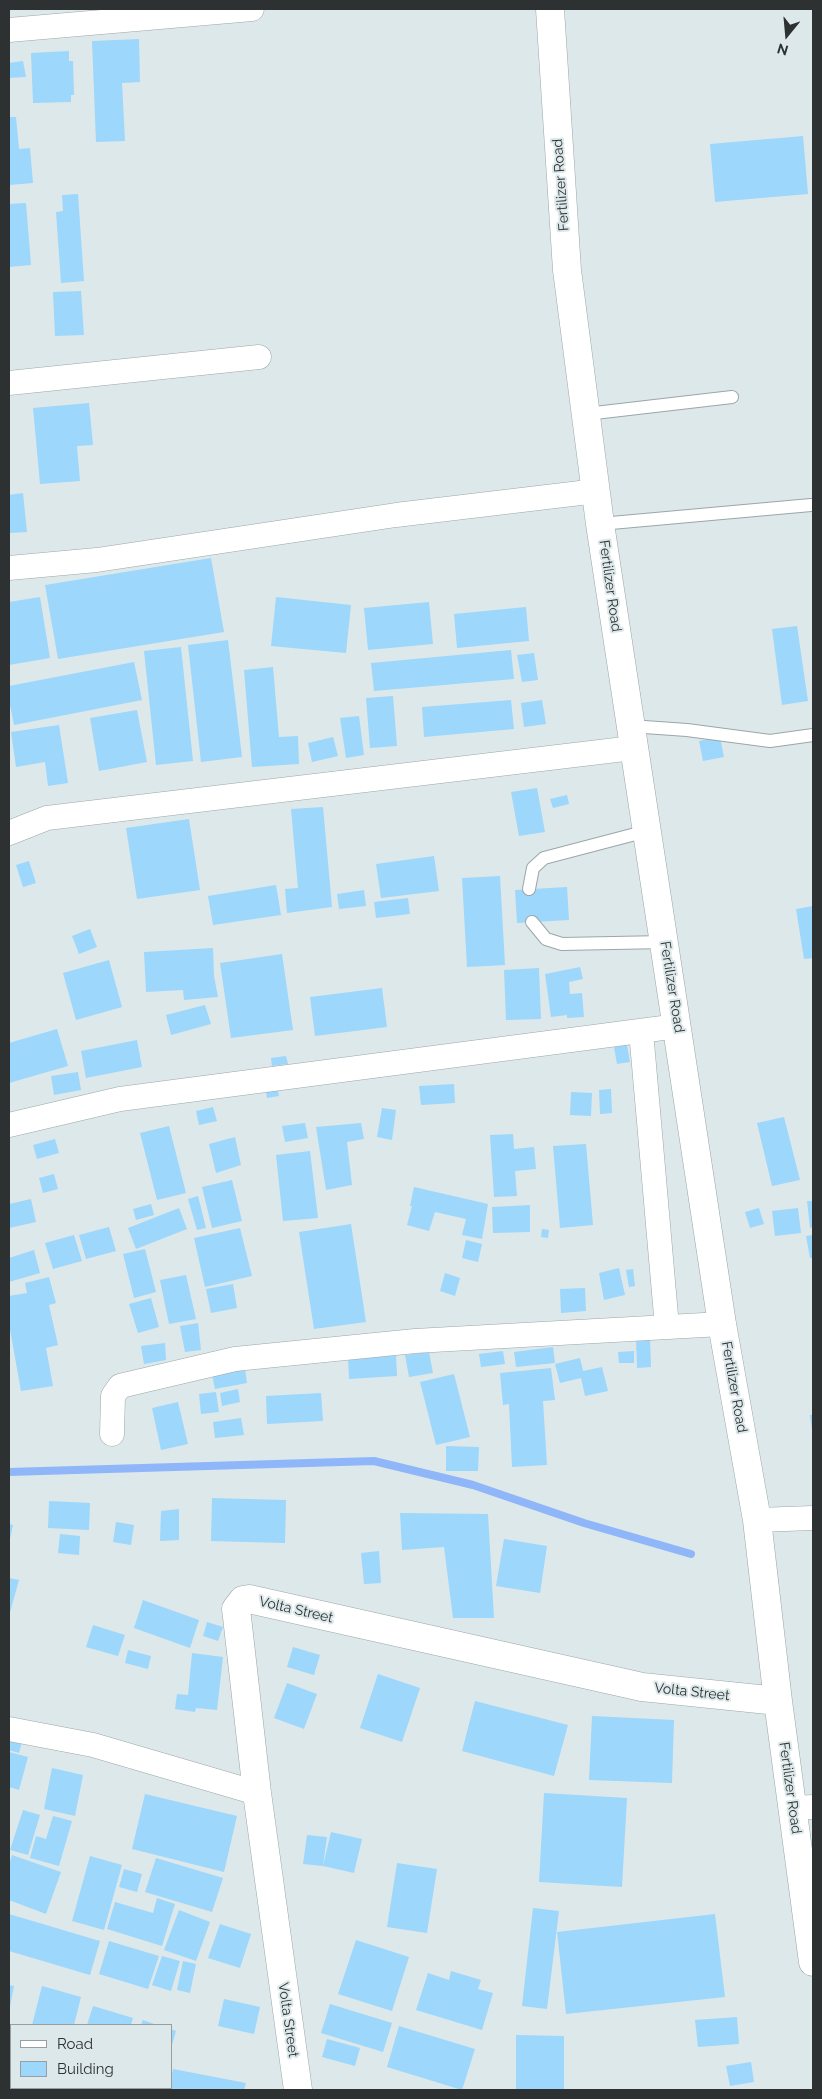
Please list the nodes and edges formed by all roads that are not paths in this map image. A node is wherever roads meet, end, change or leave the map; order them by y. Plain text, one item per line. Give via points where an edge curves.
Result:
1 (252, 9) edge
2 (550, 9) edge
3 (9, 30) edge
4 (259, 357) dead end
5 (9, 383) edge
6 (732, 397) dead end
7 (586, 414) junction
8 (597, 491) junction
9 (811, 505) dead end
10 (600, 524) junction
11 (9, 568) edge
12 (813, 736) edge
13 (632, 737) junction
14 (647, 831) junction
15 (9, 833) edge
16 (529, 889) dead end
17 (532, 922) dead end
18 (665, 942) junction
19 (678, 1026) junction
20 (641, 1031) junction
21 (9, 1125) edge
22 (722, 1324) junction
23 (668, 1328) junction
24 (112, 1434) dead end
25 (813, 1518) edge
26 (757, 1520) junction
27 (778, 1701) junction
28 (9, 1729) edge
29 (257, 1793) junction
30 (803, 1807) edge
31 (813, 1962) edge
32 (298, 2090) edge

1 - 3 street
2 - 7 street, Fertilizer Road via 567,270
4 - 5 street
6 - 7 lane
7 - 8 street, Fertilizer Road
8 - 10 street, Fertilizer Road
8 - 11 street via 396,515 97,560
9 - 10 lane
10 - 13 street, Fertilizer Road
12 - 13 lane via 770,741 687,730
13 - 14 street, Fertilizer Road
13 - 15 street via 47,818
14 - 16 lane via 544,858 533,868
14 - 18 street, Fertilizer Road
17 - 18 lane via 546,939 562,944
18 - 19 street, Fertilizer Road
19 - 20 street
19 - 22 street, Fertilizer Road
20 - 21 street via 120,1099
20 - 23 street
22 - 23 street
22 - 26 street, Fertilizer Road
23 - 24 street via 415,1341 235,1359 120,1386 113,1396
25 - 26 street
26 - 27 street, Fertilizer Road
27 - 29 street, Volta Street via 642,1687 243,1600 236,1609
27 - 30 street, Fertilizer Road
28 - 29 street via 94,1745
29 - 32 street, Volta Street
30 - 31 street, Fertilizer Road

